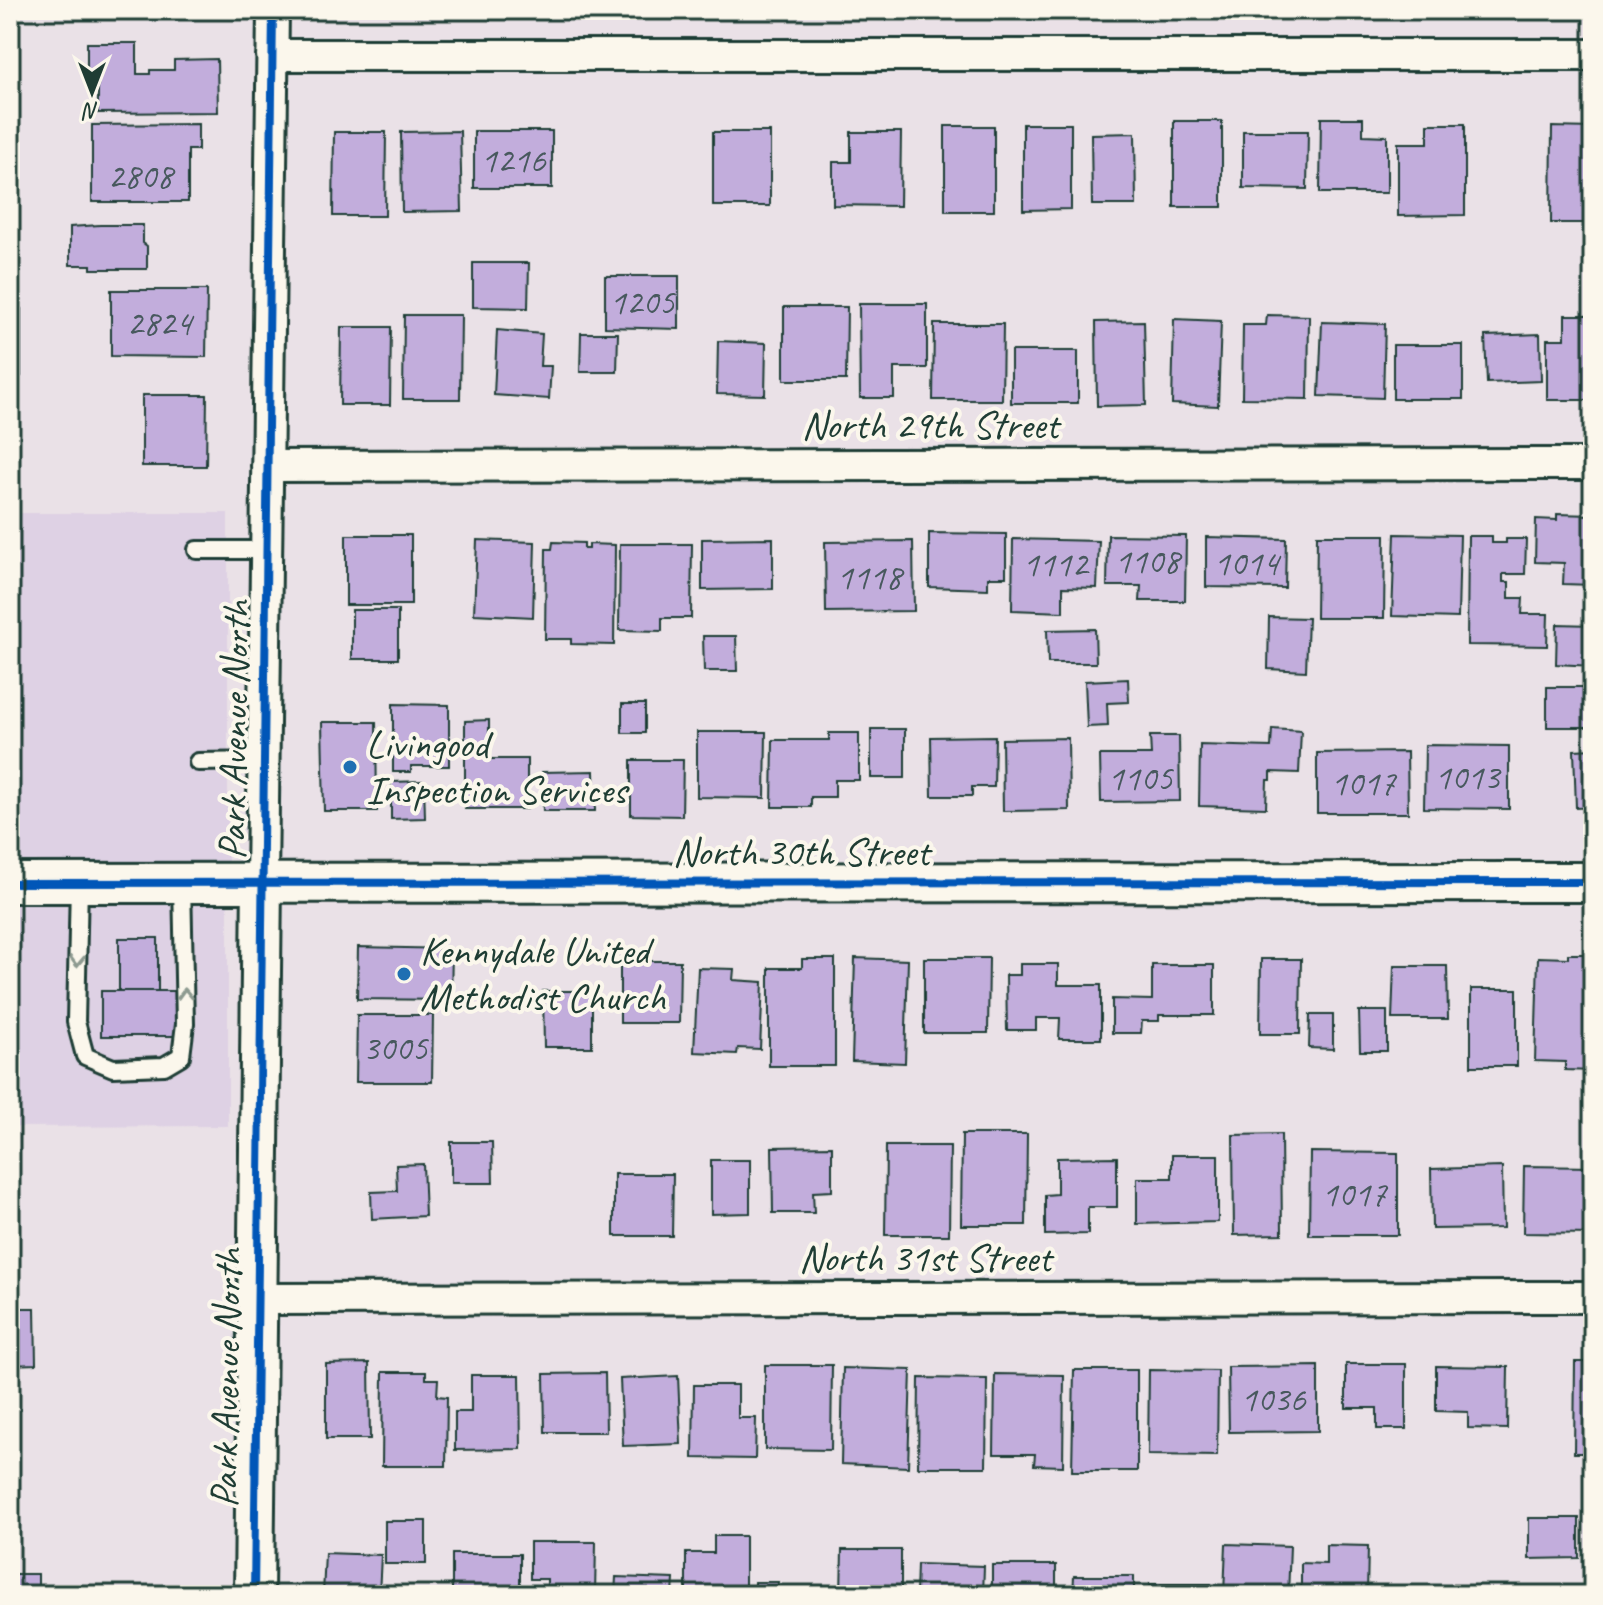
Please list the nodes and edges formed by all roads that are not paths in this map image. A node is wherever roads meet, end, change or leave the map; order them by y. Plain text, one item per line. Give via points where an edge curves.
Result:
1 (273, 10) edge
2 (272, 55) junction
3 (1593, 55) edge
4 (1593, 464) edge
5 (267, 466) junction
6 (197, 550) dead end
7 (266, 550) junction
8 (264, 761) junction
9 (198, 762) dead end
10 (262, 882) junction
11 (1593, 882) edge
12 (10, 883) edge
13 (79, 883) junction
14 (182, 883) junction
15 (1593, 1297) edge
16 (257, 1299) junction
17 (254, 1595) edge

1 - 2 street, Park Avenue North
2 - 3 street
2 - 5 street, Park Avenue North
4 - 5 street, North 29th Street
5 - 7 street, Park Avenue North
6 - 7 lane
7 - 8 street, Park Avenue North
8 - 9 lane
8 - 10 street, Park Avenue North
10 - 11 street, North 30th Street
10 - 14 street, North 30th Street
10 - 16 street, Park Avenue North
12 - 13 street, North 30th Street
13 - 14 street, North 30th Street
13 -> 14 lane via 76,1022 85,1056 113,1068 164,1066 181,1056
15 - 16 street, North 31st Street
16 - 17 street, Park Avenue North

